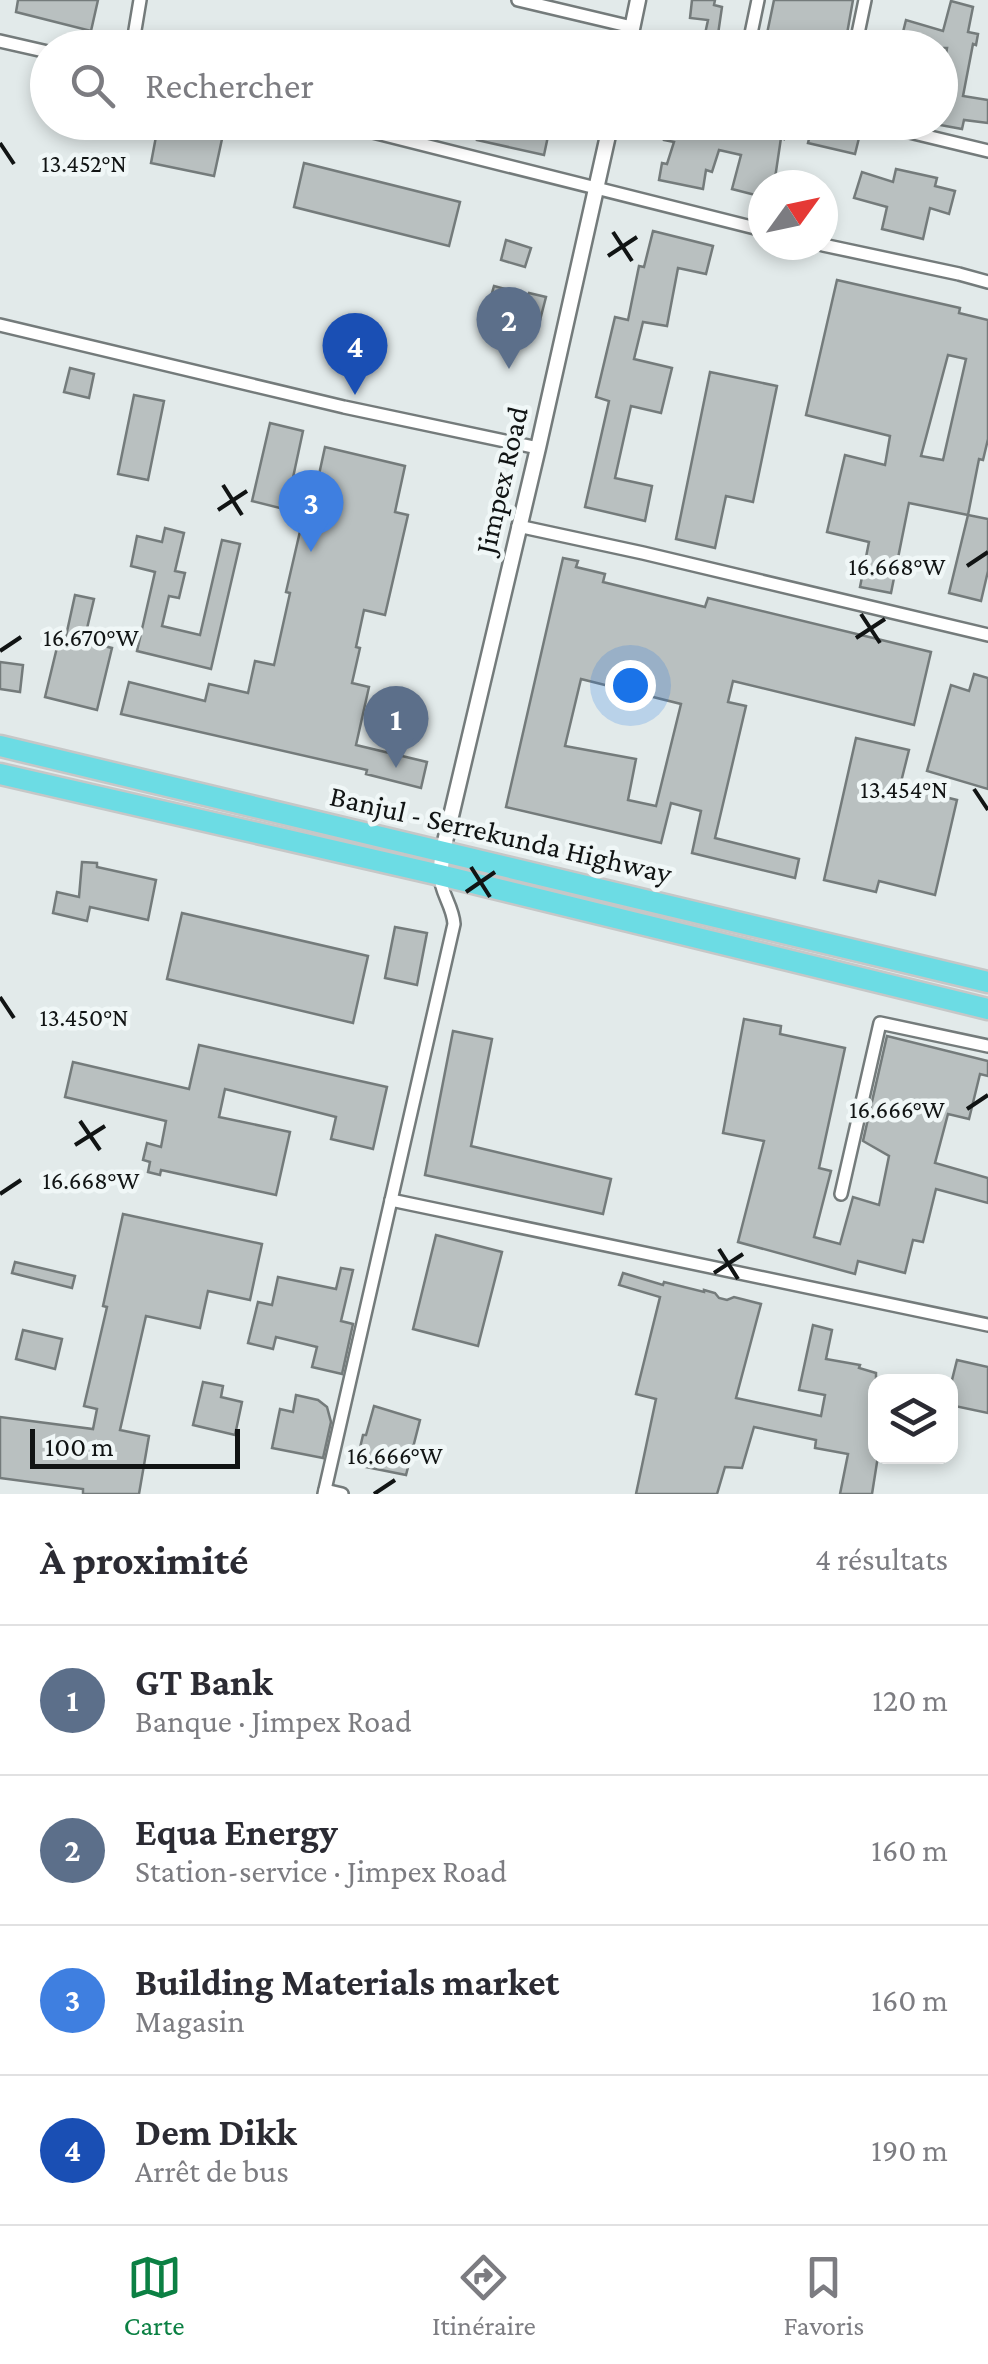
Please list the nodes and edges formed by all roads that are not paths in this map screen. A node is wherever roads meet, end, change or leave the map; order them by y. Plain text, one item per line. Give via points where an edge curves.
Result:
1 (140, 0) edge
2 (518, 0) edge
3 (638, 0) edge
4 (758, 0) edge
5 (865, 0) edge
6 (632, 27) junction
7 (135, 30) edge
8 (631, 30) edge
9 (752, 30) edge
10 (859, 30) edge
11 (0, 41) edge
12 (30, 48) edge
13 (404, 140) edge
14 (607, 140) edge
15 (945, 140) edge
16 (988, 150) edge
17 (595, 188) junction
18 (748, 226) edge
19 (838, 249) edge
20 (988, 282) edge
21 (0, 324) edge
22 (538, 448) junction
23 (518, 526) junction
24 (988, 634) edge
25 (0, 746) edge
26 (0, 774) edge
27 (443, 850) junction
28 (440, 874) junction
29 (988, 982) edge
30 (988, 1008) edge
31 (988, 1046) edge
32 (840, 1194) dead end
33 (391, 1200) junction
34 (988, 1325) edge
35 (325, 1492) edge
36 (342, 1494) edge

1 - 7 street
2 - 6 street
3 - 6 street
4 - 9 street
5 - 10 street
6 - 8 street
11 - 12 street
13 - 17 street
14 - 17 street, Jimpex Road
15 - 16 street
17 - 18 street
17 - 22 street, Jimpex Road
19 - 20 street
21 - 22 street
22 - 23 street, Jimpex Road
23 - 24 street
23 - 27 street, Jimpex Road
25 - 27 highway, Banjul - Serrekunda Highway
26 - 28 highway, Banjul - Serrekunda Highway
27 - 28 street, Jimpex Road
27 - 29 highway, Banjul - Serrekunda Highway
28 - 30 highway, Banjul - Serrekunda Highway
28 - 33 street via 454,924
31 - 32 street via 880,1022
33 - 34 street
33 - 35 street
35 - 36 street

